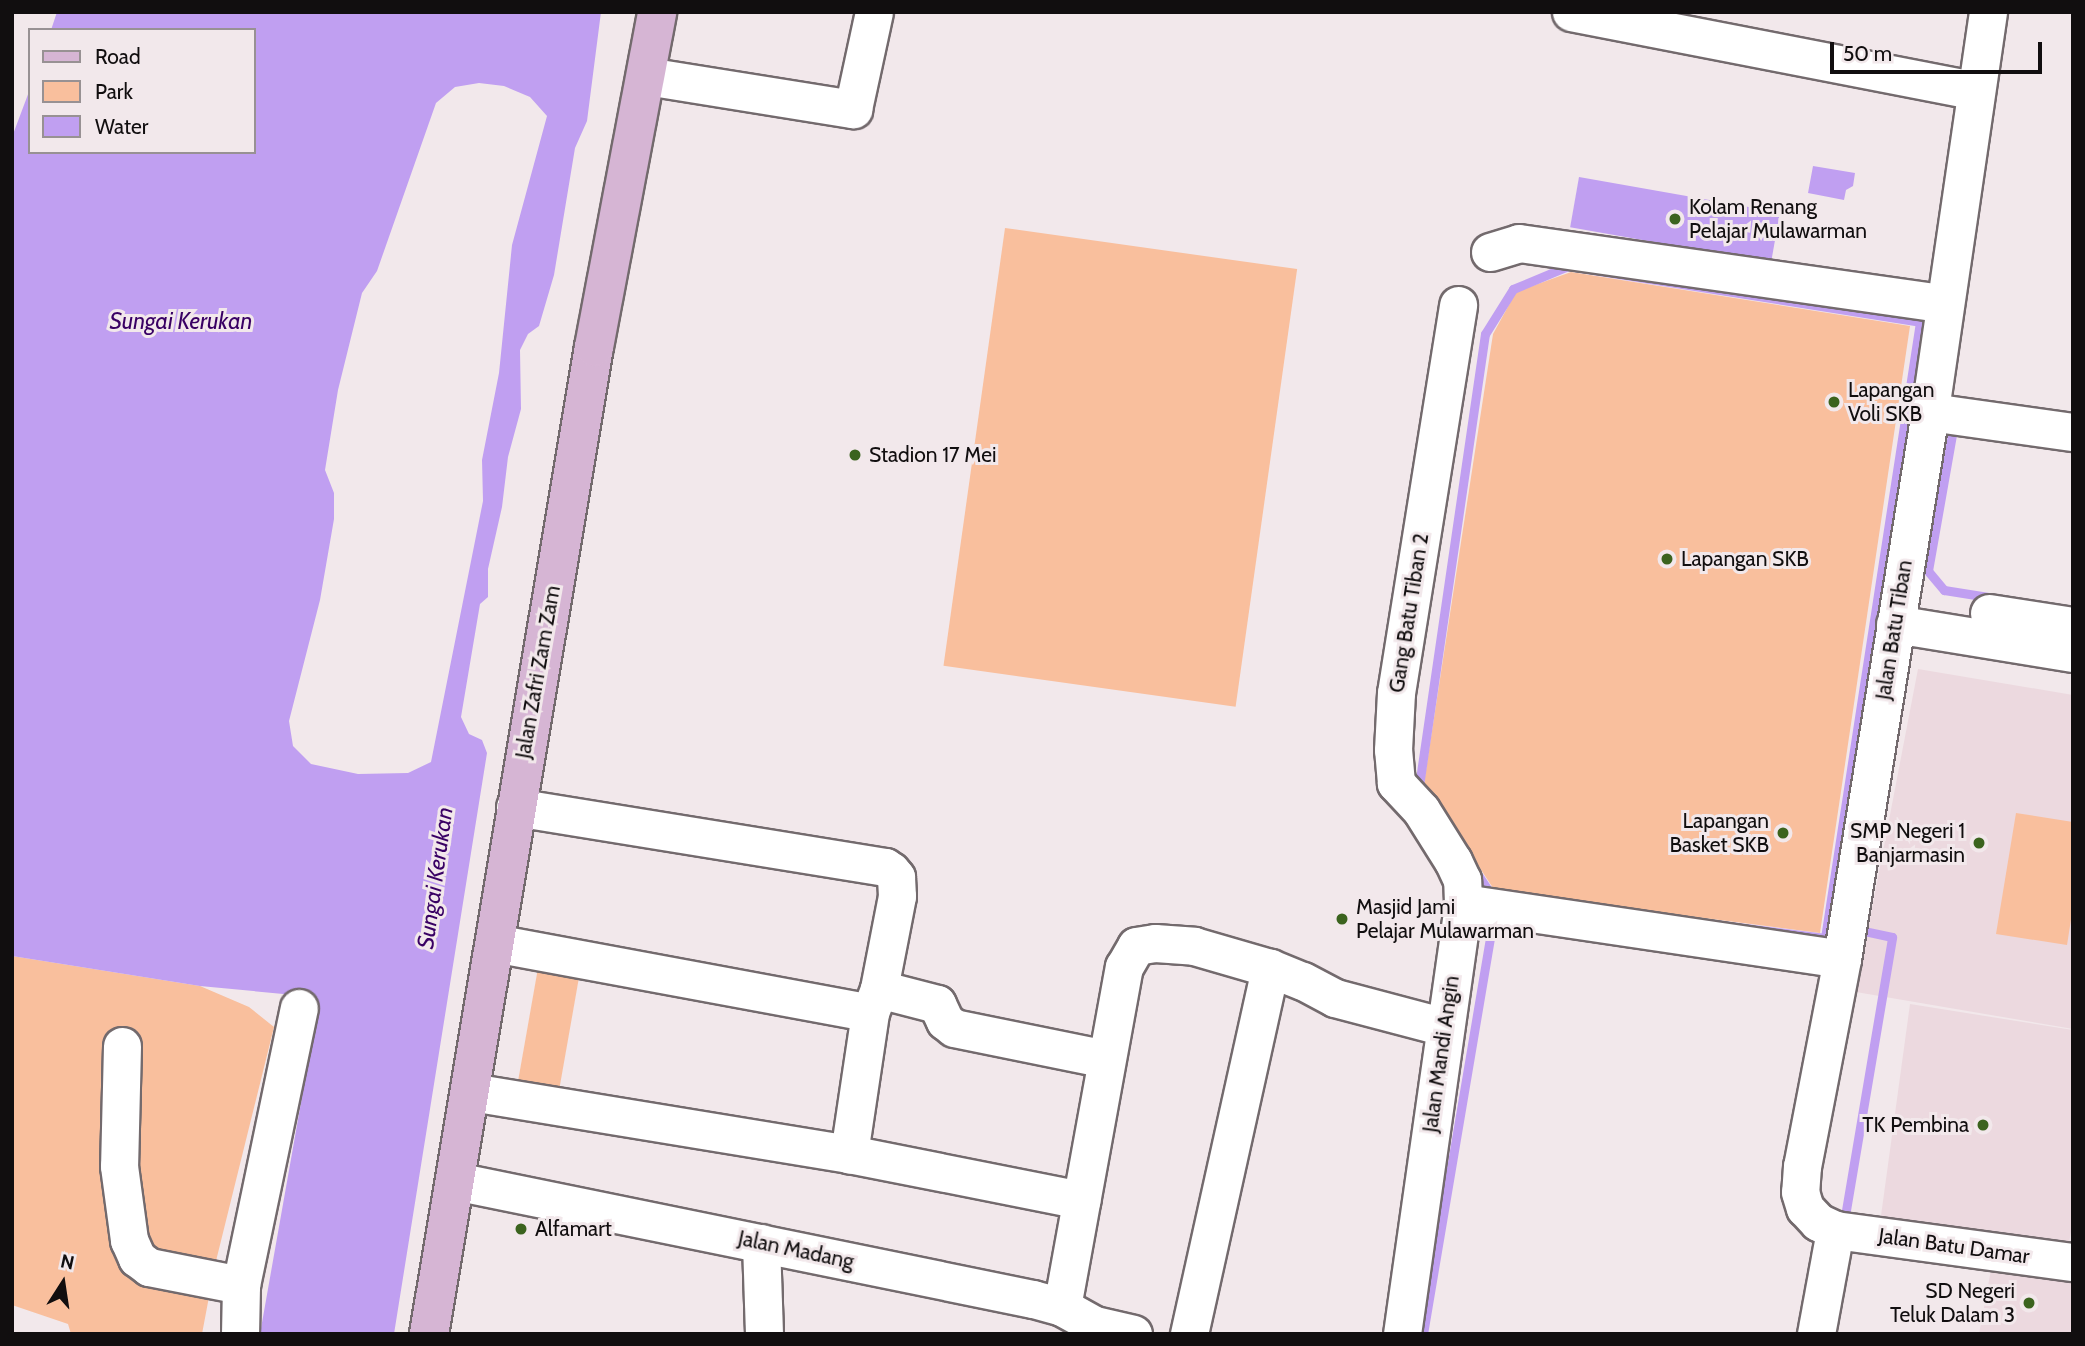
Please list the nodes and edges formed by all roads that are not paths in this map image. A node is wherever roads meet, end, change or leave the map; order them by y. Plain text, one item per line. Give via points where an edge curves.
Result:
1 (657, 12) edge
2 (874, 12) edge
3 (1571, 12) edge
4 (1988, 12) edge
5 (646, 76) junction
6 (1975, 90) junction
7 (1490, 252) dead end
8 (1945, 304) junction
9 (1458, 305) dead end
10 (1930, 412) junction
11 (2073, 432) edge
12 (1896, 612) junction
13 (2073, 626) edge
14 (2073, 653) edge
15 (515, 807) junction
16 (1463, 904) junction
17 (494, 943) junction
18 (1842, 959) junction
19 (1270, 968) junction
20 (874, 1001) junction
21 (299, 1008) dead end
22 (1445, 1027) junction
23 (122, 1046) dead end
24 (1106, 1059) junction
25 (471, 1092) junction
26 (849, 1154) junction
27 (455, 1181) junction
28 (1081, 1200) junction
29 (1835, 1230) junction
30 (761, 1243) junction
31 (2073, 1262) edge
32 (241, 1285) junction
33 (1062, 1307) junction
34 (240, 1334) edge
35 (429, 1334) edge
36 (764, 1334) edge
37 (1133, 1334) edge
38 (1189, 1334) edge
39 (1402, 1334) edge
40 (1816, 1334) edge

1 - 5 main road, Jalan Zafri Zam Zam
2 - 5 street via 853,109
3 - 6 street
4 - 6 street, Jalan Batu Tiban
5 - 15 main road, Jalan Zafri Zam Zam
6 - 8 street, Jalan Batu Tiban
7 - 8 street via 1519,243
8 - 10 street, Jalan Batu Tiban
9 - 16 street, Gang Batu Tiban 2 via 1396,693 1393,750 1396,783 1421,810 1453,861 1462,880
10 - 11 street
10 - 12 street, Jalan Batu Tiban
12 - 13 street
12 - 14 street
12 - 18 street, Jalan Batu Tiban
15 - 17 main road, Jalan Zafri Zam Zam
15 - 20 street via 885,867 896,877 897,896
16 - 18 street
16 - 22 street, Jalan Mandi Angin
17 - 20 street
17 - 25 main road, Jalan Zafri Zam Zam
18 - 29 street, Jalan Batu Tiban via 1800,1192 1805,1208 1818,1222
19 - 22 street via 1335,998
19 - 24 street via 1194,946 1136,946 1124,967
19 - 38 street
20 - 24 street via 937,1004 954,1028
20 - 26 street
21 - 32 street
22 - 39 street, Jalan Mandi Angin
23 - 32 street via 119,1166 129,1240 137,1258 159,1270
24 - 28 street
25 - 26 street
25 - 27 main road, Jalan Zafri Zam Zam
26 - 28 street
27 - 30 street, Jalan Madang
27 - 35 main road, Jalan Zafri Zam Zam
28 - 33 street
29 - 31 street, Jalan Batu Damar
29 - 40 street
30 - 33 street, Jalan Madang
30 - 36 street
32 - 34 street
33 - 37 street, Jalan Madang via 1095,1325

